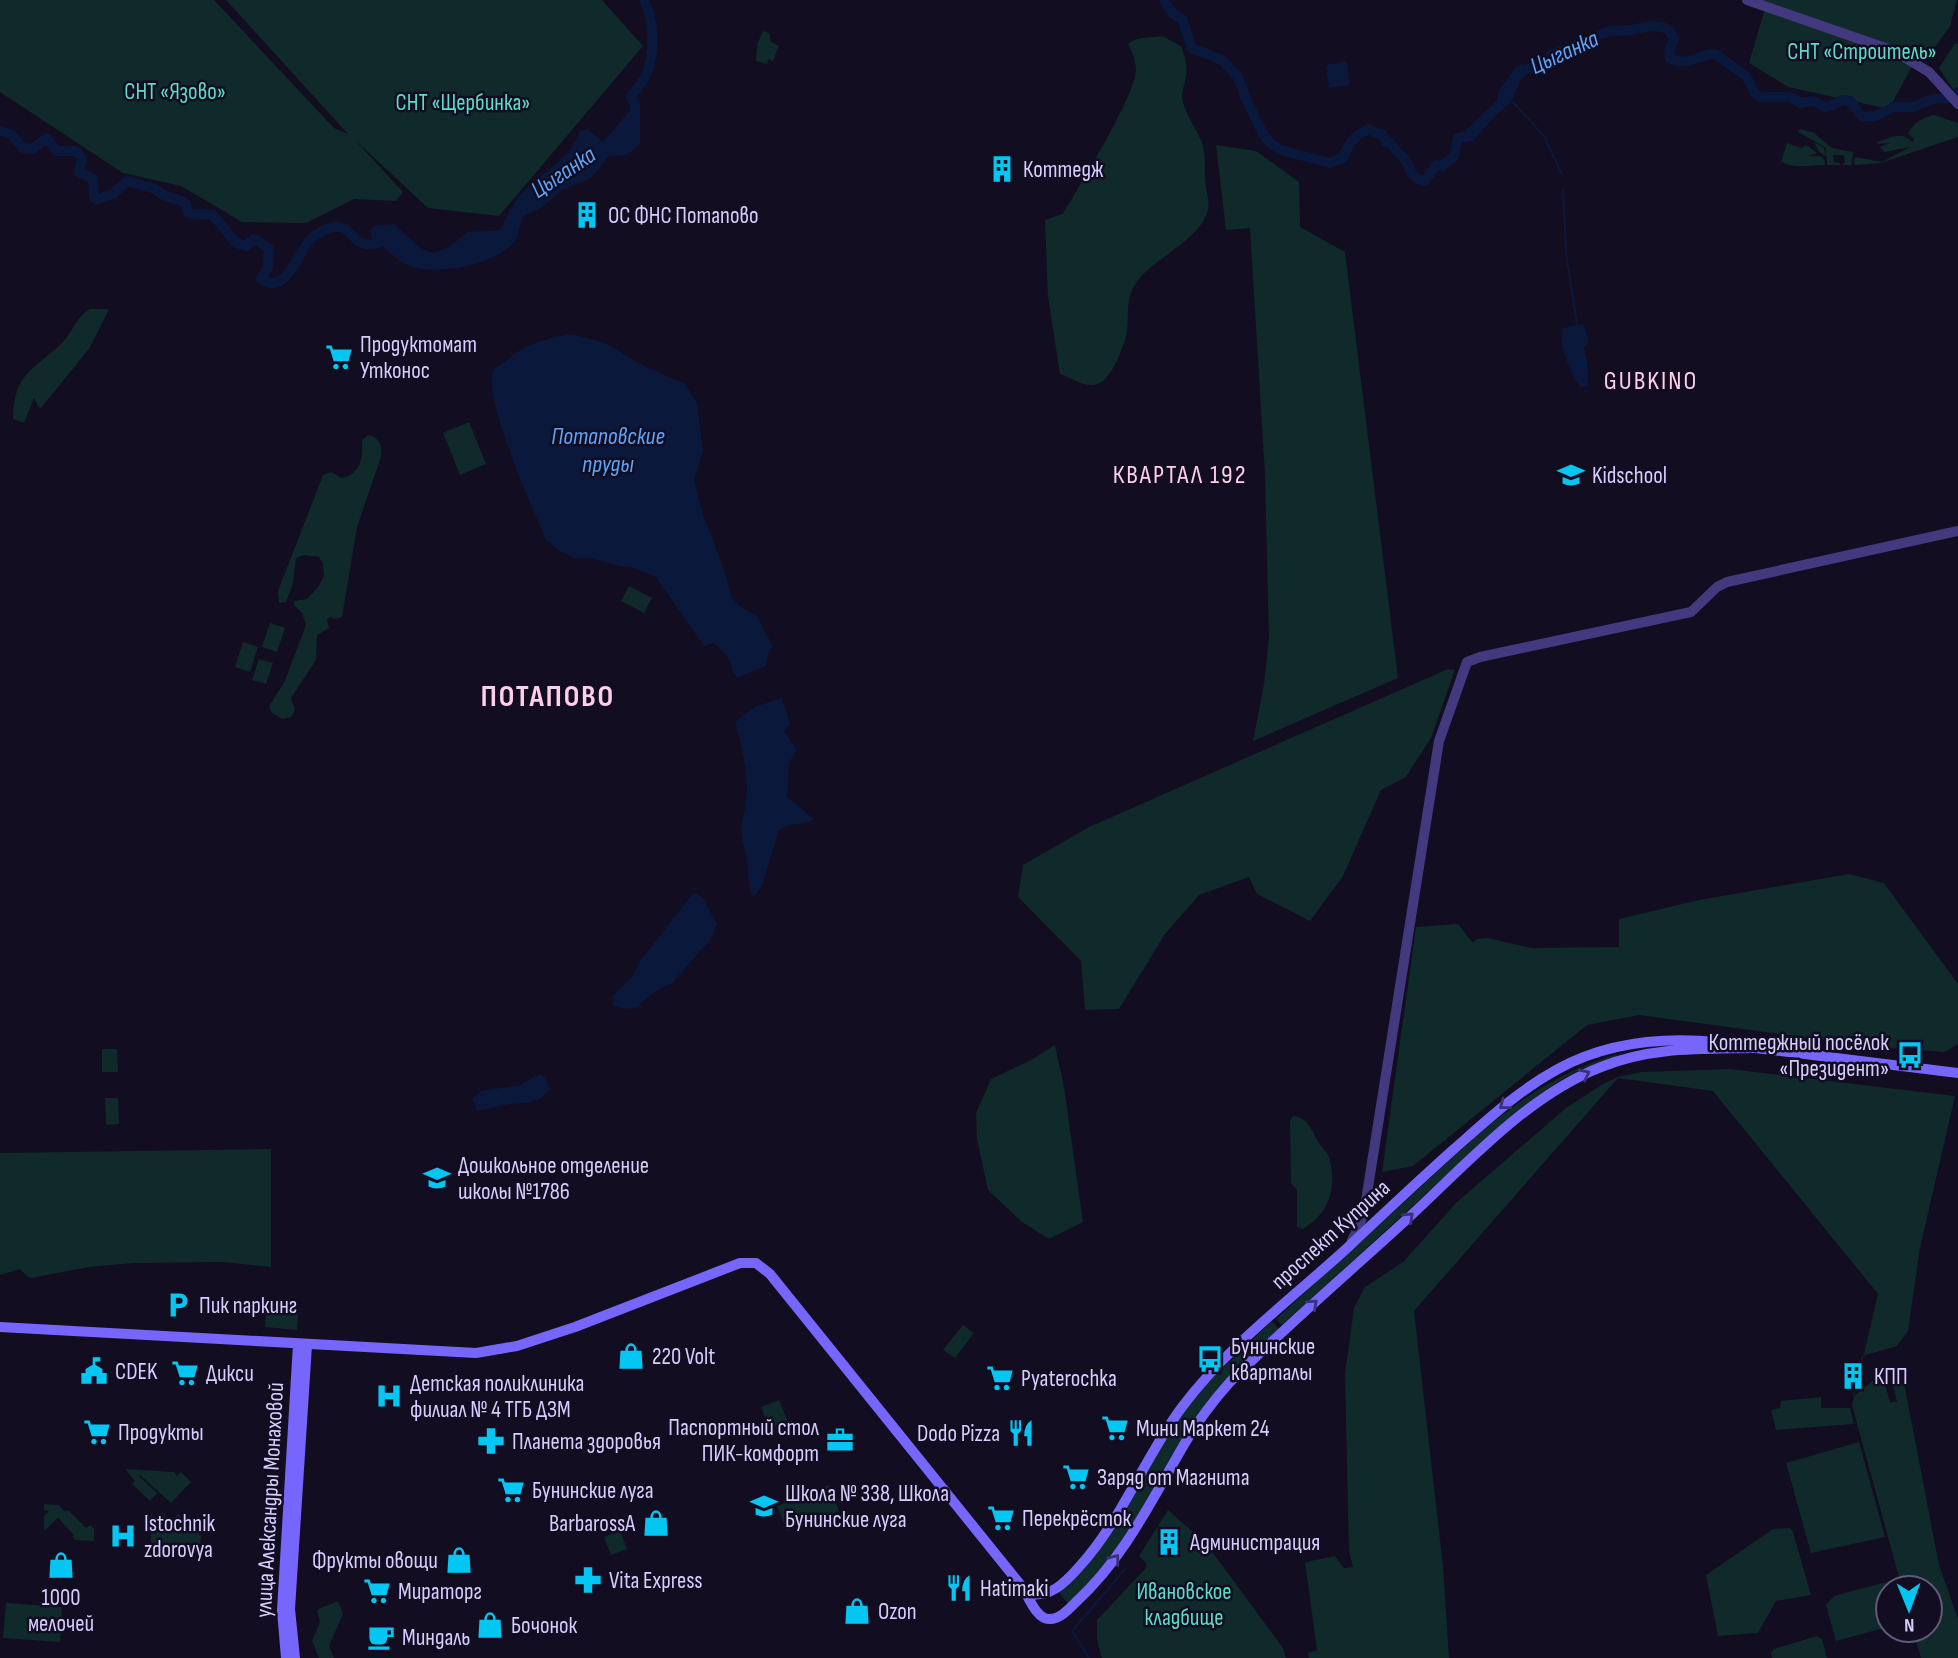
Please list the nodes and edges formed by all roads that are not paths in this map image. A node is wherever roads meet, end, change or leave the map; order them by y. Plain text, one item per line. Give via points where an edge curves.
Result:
1 (1747, 0) edge
2 (1958, 104) edge
3 (1958, 531) edge
4 (1752, 1048) junction
5 (1958, 1073) edge
6 (1366, 1200) junction
7 (1388, 1209) junction
8 (1346, 1249) junction
9 (0, 1327) edge
10 (302, 1344) junction
11 (1027, 1594) junction
12 (286, 1658) edge
13 (295, 1658) edge

1 - 2 street via 1894,51 1929,72
3 - 6 street via 1727,582 1690,612 1466,662 1439,741
4 - 5 main road, проспект Куприна
4 -> 7 main road, проспект Куприна via 1661,1040 1596,1053 1560,1068 1502,1106
11 -> 4 main road, проспект Куприна via 1047,1620 1069,1609 1090,1589 1113,1563 1196,1425 1230,1382 1509,1126 1565,1084 1631,1056 1694,1048
6 - 7 street via 1372,1211
6 - 8 street via 1360,1225
7 - 8 main road, проспект Куприна
8 - 11 main road, проспект Куприна via 1198,1387 1077,1570 1051,1593
9 - 10 main road
10 - 11 main road via 490,1351 575,1328 750,1262 758,1264
10 - 12 main road, улица Александры Монаховой via 282,1610
10 - 13 main road, улица Александры Монаховой via 290,1609

